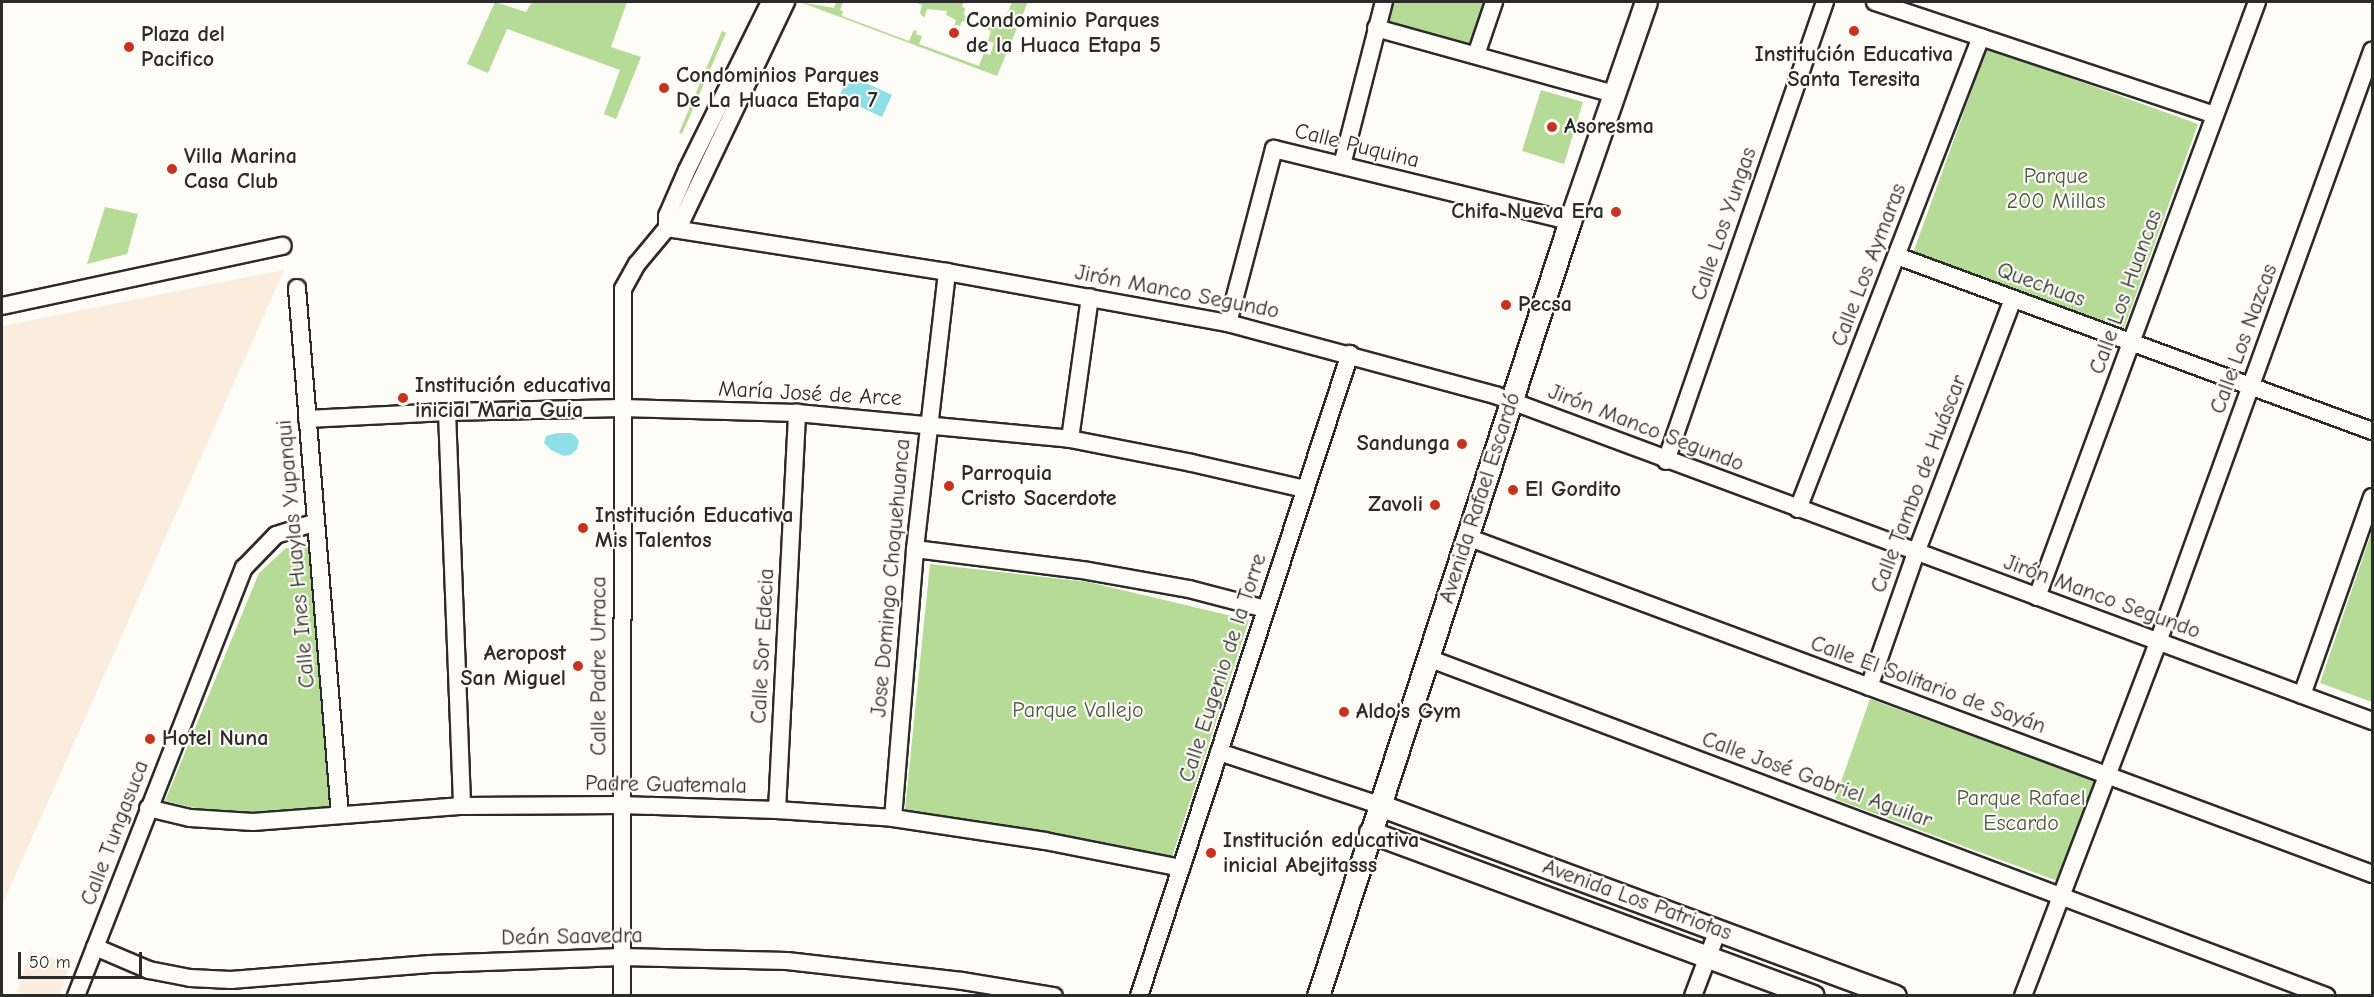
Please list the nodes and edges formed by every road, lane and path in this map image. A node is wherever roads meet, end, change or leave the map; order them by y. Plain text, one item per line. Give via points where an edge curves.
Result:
1 (770, 2) edge
2 (786, 2) edge
3 (1384, 2) edge
4 (1494, 2) edge
5 (1646, 2) edge
6 (1825, 2) edge
7 (1875, 2) edge
8 (2257, 2) edge
9 (1376, 28) junction
10 (1981, 37) junction
11 (2373, 51) edge
12 (1476, 55) junction
13 (1614, 94) junction
14 (2215, 115) junction
15 (1342, 165) junction
16 (1570, 221) junction
17 (667, 228) junction
18 (282, 246) dead end
19 (1897, 256) junction
20 (947, 272) junction
21 (297, 288) dead end
22 (1090, 297) junction
23 (2013, 299) junction
24 (2, 306) edge
25 (1227, 323) junction
26 (2131, 342) junction
27 (1350, 354) junction
28 (2251, 386) junction
29 (1513, 401) junction
30 (622, 408) junction
31 (447, 412) junction
32 (797, 413) junction
33 (307, 419) junction
34 (928, 424) junction
35 (2373, 431) edge
36 (1070, 439) junction
37 (1666, 460) junction
38 (1305, 489) junction
39 (2373, 497) edge
40 (1798, 509) junction
41 (316, 522) junction
42 (1467, 537) junction
43 (915, 549) junction
44 (1916, 553) junction
45 (2037, 597) junction
46 (1265, 609) junction
47 (2158, 642) junction
48 (1428, 658) junction
49 (1869, 687) junction
50 (2301, 695) junction
51 (2373, 722) edge
52 (1219, 752) junction
53 (2108, 776) junction
54 (621, 804) junction
55 (1379, 805) junction
56 (462, 807) junction
57 (148, 808) junction
58 (777, 810) junction
59 (340, 815) junction
60 (893, 818) junction
61 (1370, 832) junction
62 (1180, 868) junction
63 (2373, 874) edge
64 (2062, 896) junction
65 (1718, 930) junction
66 (95, 947) junction
67 (622, 957) junction
68 (1708, 957) junction
69 (76, 996) edge
70 (622, 996) edge
71 (1054, 996) edge
72 (1139, 996) edge
73 (1318, 996) edge
74 (1693, 996) edge
75 (1813, 996) edge
76 (1895, 996) edge
77 (2023, 996) edge
78 (2326, 996) edge

1 - 17 street via 687,170 667,216
2 - 17 street, Calle Padre Urraca via 682,220
3 - 9 street
4 - 12 street
5 - 13 main road, Avenida Rafael Escardó
6 - 37 street, Calle Los Yungas
7 - 10 street
8 - 14 street, Calle Los Huancas
9 - 12 street
9 - 15 street
10 - 14 street
10 - 19 street, Calle Los Aymaras
11 - 28 street, Calle Los Nazcas
12 - 13 street
13 - 16 main road, Avenida Rafael Escardó
14 - 26 street, Calle Los Huancas
15 - 16 street, Calle Puquina
15 - 25 street, Calle Puquina via 1274,149
16 - 29 main road, Avenida Rafael Escardó
17 - 20 street, Jirón Manco Segundo
17 - 30 street, Calle Padre Urraca via 636,264 623,289
18 - 24 street
19 - 23 street, Quechuas
19 - 40 street, Calle Los Aymaras
20 - 22 street, Jirón Manco Segundo
20 - 34 street, Jose Domingo Choquehuanca
21 - 33 street, Calle Ines Huaylas Yupanqui
22 - 25 street, Jirón Manco Segundo
22 - 36 street
23 - 26 street, Quechuas
23 - 44 street, Calle Tambo de Huáscar
25 - 27 street, Jirón Manco Segundo
26 - 28 street, Quechuas
26 - 45 street, Calle Los Huancas
27 - 29 street, Jirón Manco Segundo
27 - 38 street, Calle Eugenio de la Torre
28 - 35 street, Quechuas
28 - 47 street, Calle Los Nazcas
29 - 37 street, Jirón Manco Segundo
29 - 42 main road, Avenida Rafael Escardó
30 - 31 street, María José de Arce
30 - 32 street, María José de Arce
30 - 54 street, Calle Padre Urraca
31 - 33 street, María José de Arce
31 - 56 street
32 - 34 street, María José de Arce
32 - 58 street, Calle Sor Edecia
33 - 41 street, Calle Ines Huaylas Yupanqui
34 - 36 street, María José de Arce
34 - 43 street, Jose Domingo Choquehuanca
36 - 38 street, María José de Arce
37 - 40 street, Jirón Manco Segundo
38 - 46 street, Calle Eugenio de la Torre
39 - 50 street
40 - 44 street, Jirón Manco Segundo
41 - 57 street, Calle Tungasuca via 276,535 244,568
41 - 59 street, Calle Ines Huaylas Yupanqui
42 - 48 main road, Avenida Rafael Escardó
42 - 49 street, Calle El Solitario de Sayán
43 - 46 street via 1088,571 1189,589
43 - 60 street, Jose Domingo Choquehuanca
44 - 45 street, Jirón Manco Segundo
44 - 49 street, Calle Tambo de Huáscar
45 - 47 street, Jirón Manco Segundo
46 - 52 street, Calle Eugenio de la Torre
47 - 50 street, Jirón Manco Segundo
47 - 53 street, Calle Los Nazcas
48 - 55 main road, Avenida Rafael Escardó
48 - 64 street, Calle José Gabriel Aguilar
49 - 53 street, Calle El Solitario de Sayán
50 - 51 street, Jirón Manco Segundo
52 - 55 street
52 - 62 street, Calle Eugenio de la Torre
53 - 63 street, Calle El Solitario de Sayán
53 - 64 street, Calle Los Nazcas
54 - 56 street, Padre Guatemala
54 - 58 street, Padre Guatemala
54 - 67 street, Calle Padre Urraca
55 - 61 main road, Avenida Rafael Escardó
55 - 65 main road, Avenida Los Patriotas
56 - 59 street, Padre Guatemala
57 - 59 street, Padre Guatemala via 219,821
57 - 66 street, Calle Tungasuca
58 - 60 street, Padre Guatemala
60 - 62 street, Padre Guatemala via 1045,841
61 - 68 main road, Avenida Los Patriotas
61 - 73 main road, Avenida Rafael Escardó
62 - 72 street, Calle Eugenio de la Torre
64 - 77 street
64 - 78 street, Calle José Gabriel Aguilar
65 - 68 street
65 - 76 main road, Avenida Los Patriotas
66 - 67 street, Deán Saavedra via 149,970 231,980 430,964
66 - 69 street, Calle Tungasuca
67 - 70 street, Calle Padre Urraca
67 - 71 street, Deán Saavedra via 787,961
68 - 74 street
68 - 75 main road, Avenida Los Patriotas

